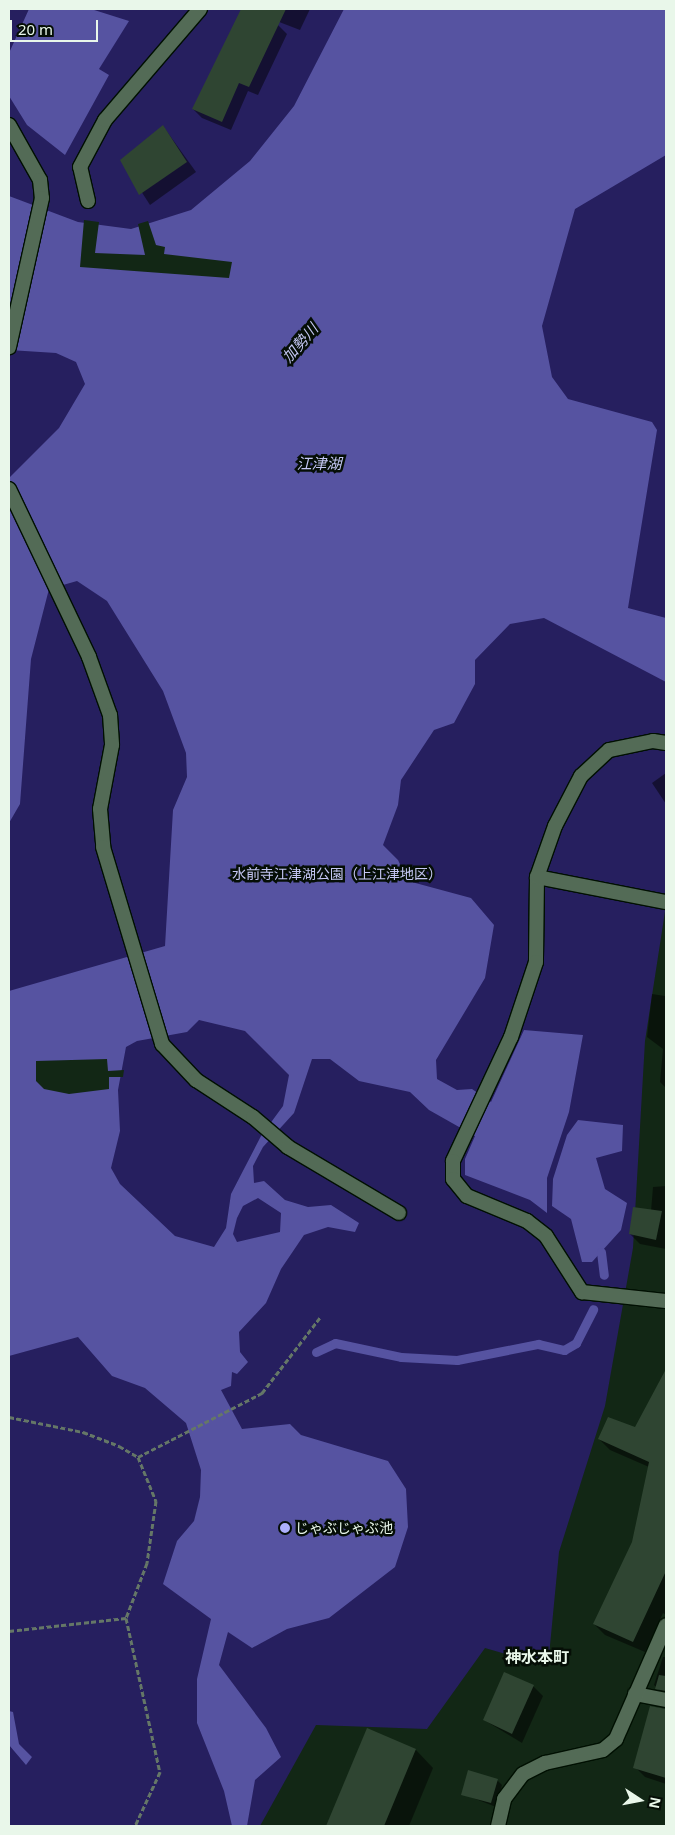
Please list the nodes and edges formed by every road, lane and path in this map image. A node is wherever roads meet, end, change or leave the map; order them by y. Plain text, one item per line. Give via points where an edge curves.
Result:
1 (200, 9) edge
2 (9, 125) edge
3 (88, 201) dead end
4 (9, 346) edge
5 (9, 489) edge
6 (666, 743) edge
7 (537, 878) junction
8 (666, 902) edge
9 (399, 1213) dead end
10 (666, 1301) edge
11 (321, 1316) dead end
12 (9, 1417) edge
13 (138, 1457) junction
14 (126, 1618) junction
15 (666, 1625) edge
16 (9, 1630) edge
17 (635, 1694) junction
18 (666, 1700) edge
19 (135, 1826) edge
20 (498, 1826) edge

1 - 3 street via 105,120 80,167
2 - 4 street via 40,180 42,198
5 - 9 street via 89,657 110,716 112,745 100,809 103,847 162,1044 196,1080 253,1117 288,1147
6 - 7 street via 653,741 609,750 581,776 555,826
7 - 8 street
7 - 10 street via 536,962 510,1037 453,1161 453,1179 467,1196 527,1221 546,1236 582,1292
11 - 13 path via 262,1392
12 - 13 path via 83,1432
13 - 14 path via 156,1501 155,1530
14 - 16 path
14 - 19 path via 160,1772
15 - 17 street
17 - 18 street
17 - 20 street via 616,1739 603,1750 545,1763 523,1774 504,1799

